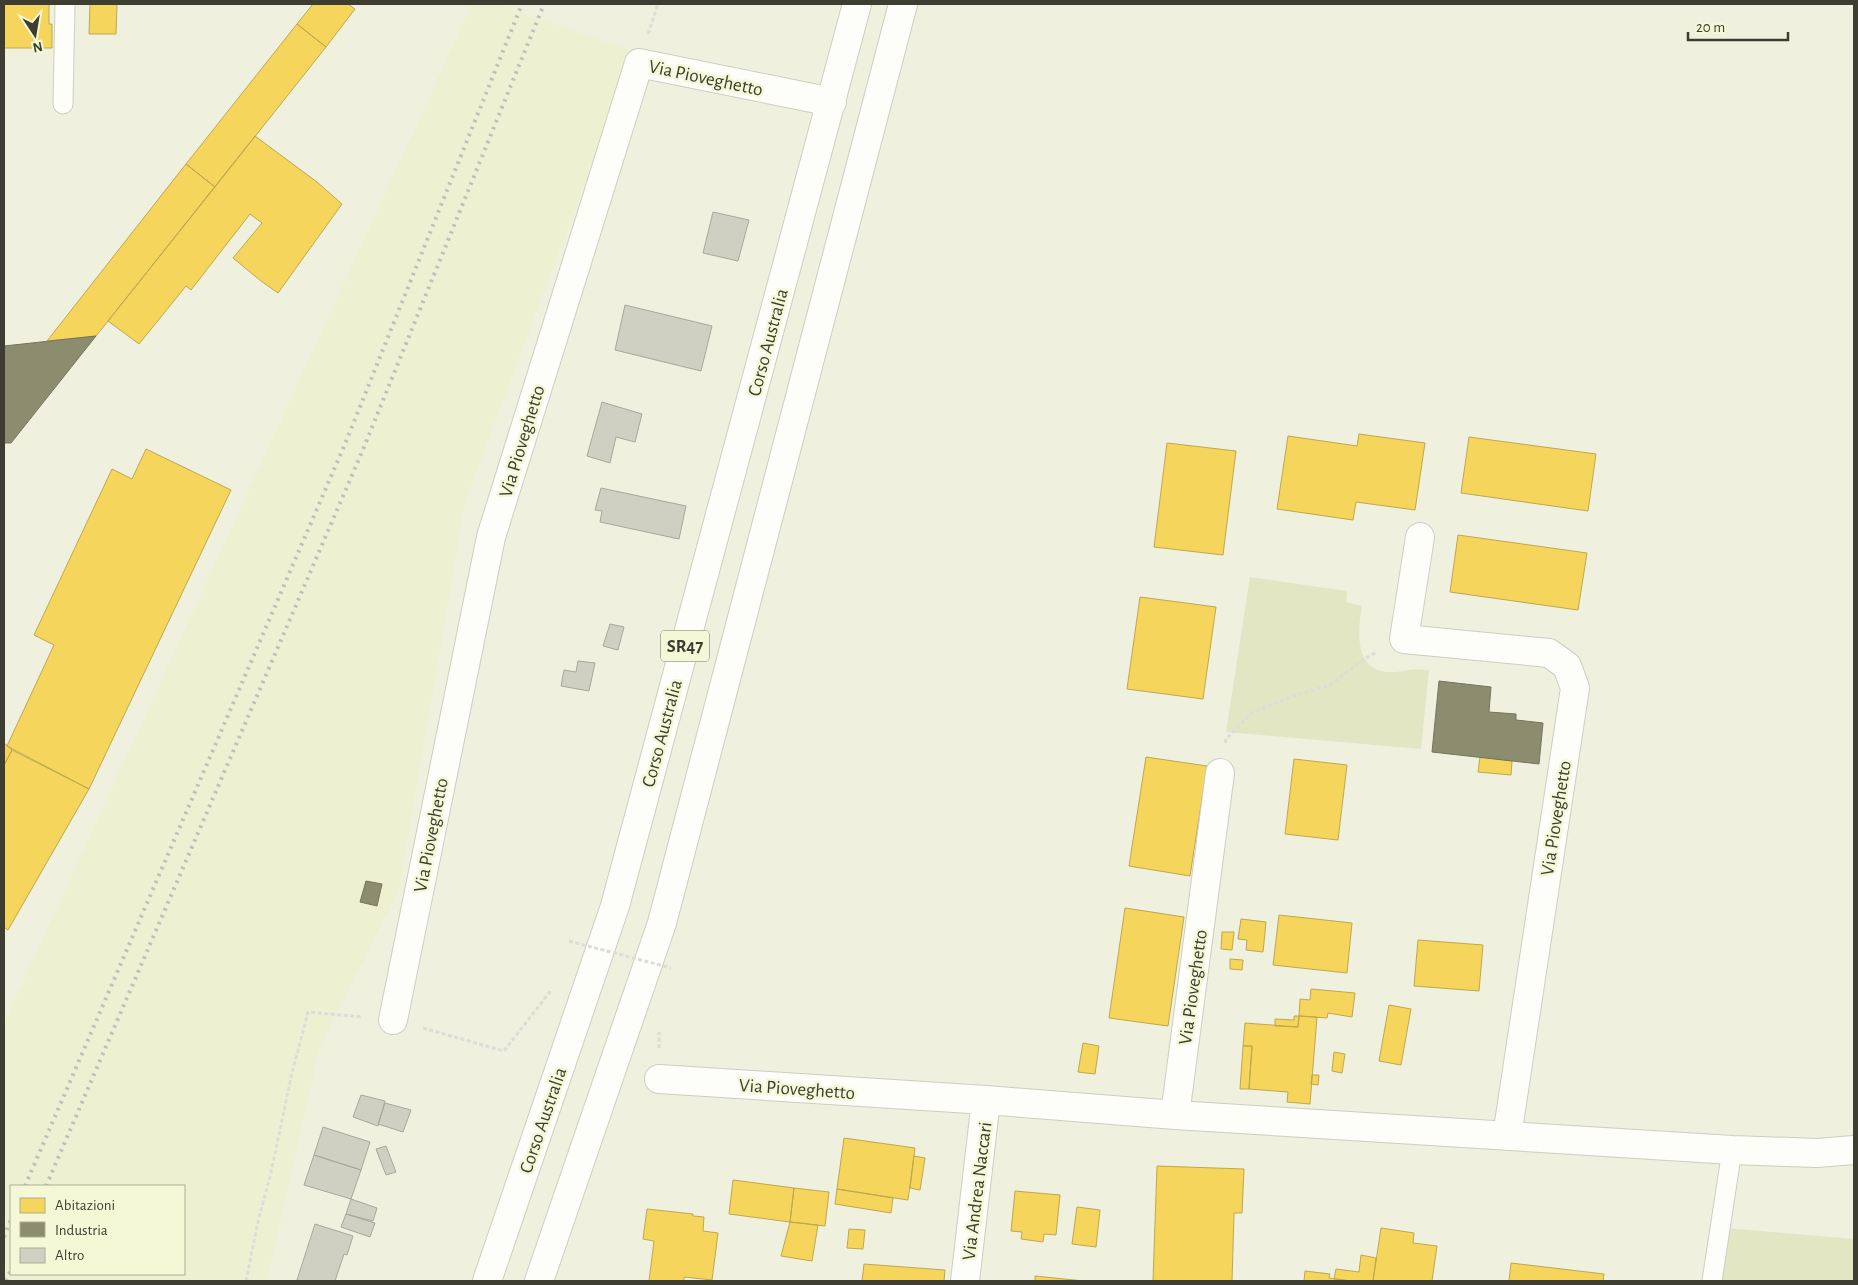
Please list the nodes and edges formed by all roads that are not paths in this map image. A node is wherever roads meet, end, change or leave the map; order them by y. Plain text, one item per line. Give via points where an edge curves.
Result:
1 (65, 4) edge
2 (857, 4) edge
3 (902, 4) edge
4 (832, 102) junction
5 (63, 104) dead end
6 (1420, 537) dead end
7 (1220, 773) road end
8 (393, 1020) road end
9 (659, 1079) dead end
10 (986, 1100) junction
11 (1175, 1114) junction
12 (1506, 1136) junction
13 (1732, 1150) junction
14 (1854, 1150) edge
15 (487, 1281) edge
16 (539, 1281) edge
17 (965, 1281) edge
18 (1712, 1281) edge

1 - 5 lane
2 - 4 main road, Corso Australia / SR47
3 - 16 main road, SR47 via 662,923
4 - 8 main road, Via Pioveghetto via 639,63 490,537
4 - 15 main road, Corso Australia / SR47 via 615,906
6 - 12 main road, Via Pioveghetto via 1404,639 1549,653 1567,666 1574,688
7 - 11 main road, Via Pioveghetto
9 - 10 main road, Via Pioveghetto
10 - 11 main road, Via Pioveghetto
10 - 17 main road, Via Andrea Naccari
11 - 12 main road, Via Pioveghetto
12 - 13 main road, Via Pioveghetto
13 - 14 main road, Via Pioveghetto via 1817,1153
13 - 18 lane

